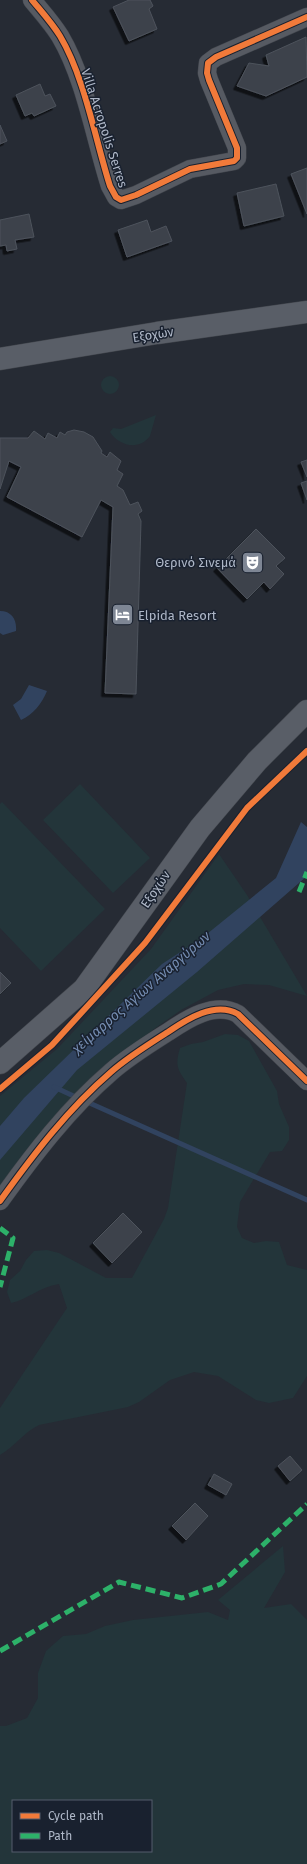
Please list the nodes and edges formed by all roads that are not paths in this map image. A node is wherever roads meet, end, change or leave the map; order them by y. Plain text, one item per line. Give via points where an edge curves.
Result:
1 (32, 0) edge
2 (307, 17) edge
3 (307, 312) edge
4 (0, 359) edge
5 (307, 711) edge
6 (0, 1063) edge
7 (307, 1081) edge
8 (0, 1201) edge

1 - 2 street, Villa Acropolis Serres via 55,28 68,52 110,186 116,197 121,200 136,196 190,170 234,161 237,158 237,148 209,80 208,63 216,57
3 - 4 main road, Εξοχών
5 - 6 main road, Εξοχών via 257,761 200,828 84,989
7 - 8 street via 238,1014 224,1010 201,1014 158,1038 111,1072 46,1140

